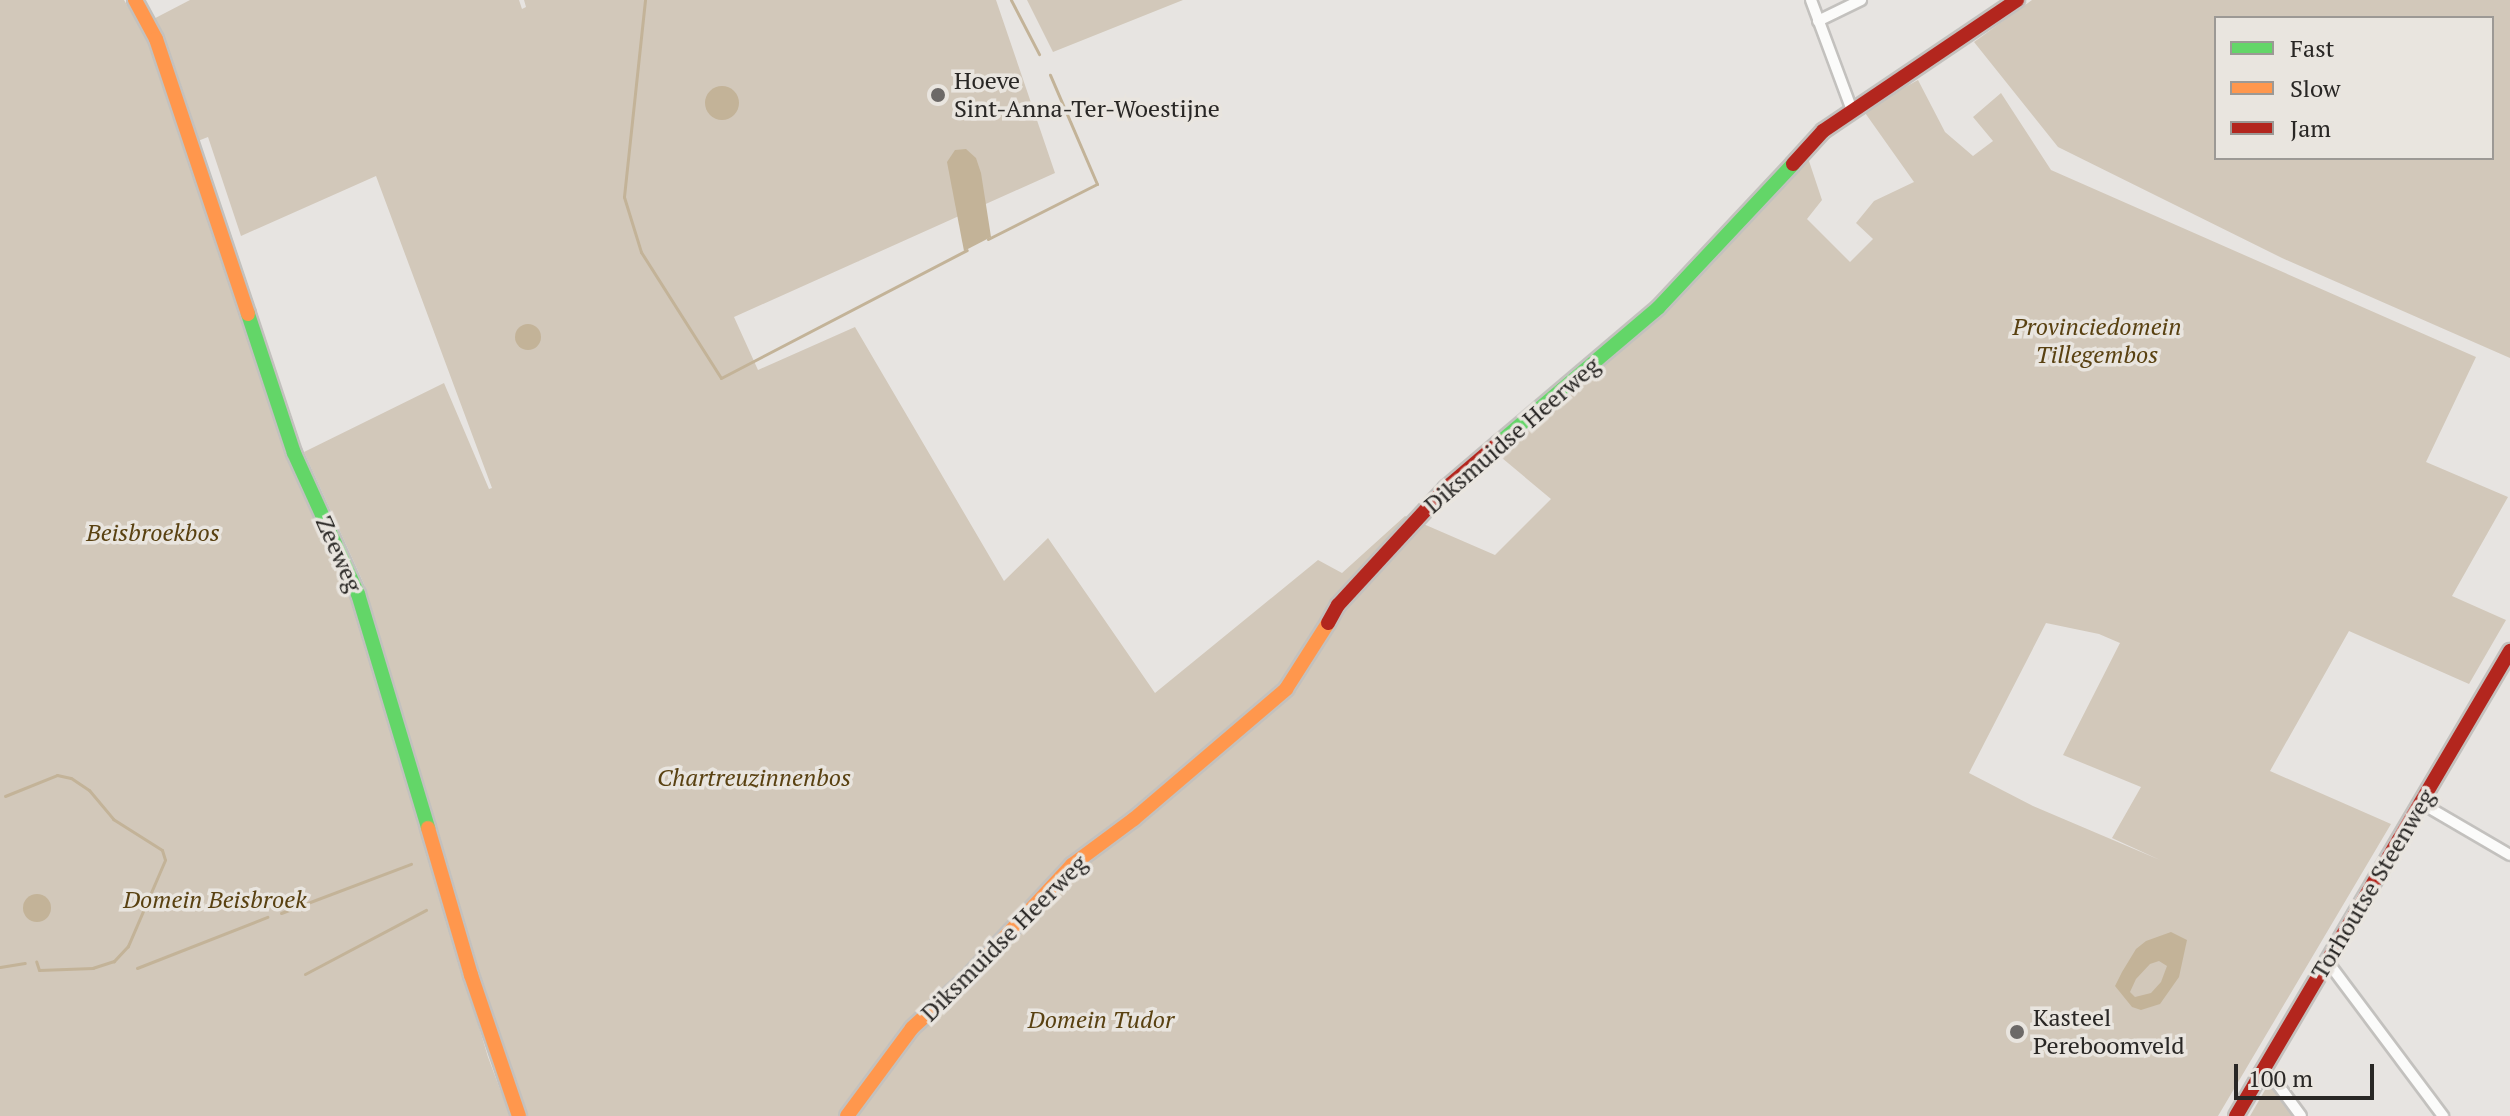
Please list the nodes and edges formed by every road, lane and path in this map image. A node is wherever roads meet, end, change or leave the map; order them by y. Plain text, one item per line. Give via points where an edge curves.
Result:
1 (135, 0) edge
2 (1811, 0) edge
3 (1861, 0) edge
4 (2017, 0) edge
5 (1818, 21) junction
6 (1852, 110) junction
7 (2510, 651) edge
8 (2421, 803) junction
9 (2510, 855) edge
10 (2327, 961) junction
11 (2263, 1071) junction
12 (519, 1116) edge
13 (847, 1116) edge
14 (2236, 1116) edge
15 (2301, 1116) edge
16 (2443, 1116) edge

1 - 12 street, Zeeweg via 156,39 181,110 294,453 358,594 471,975
2 - 5 street
3 - 5 street
4 - 6 street, Diksmuidse Heerweg
5 - 6 street
6 - 13 street, Diksmuidse Heerweg via 1807,145 1658,308 1433,501 1338,605 1286,689 1072,865 967,978 912,1028
7 - 8 street, Torhoutse Steenweg
8 - 9 street
8 - 10 street, Torhoutse Steenweg
10 - 11 street, Torhoutse Steenweg
10 - 16 street
11 - 14 street, Torhoutse Steenweg
11 - 15 street

